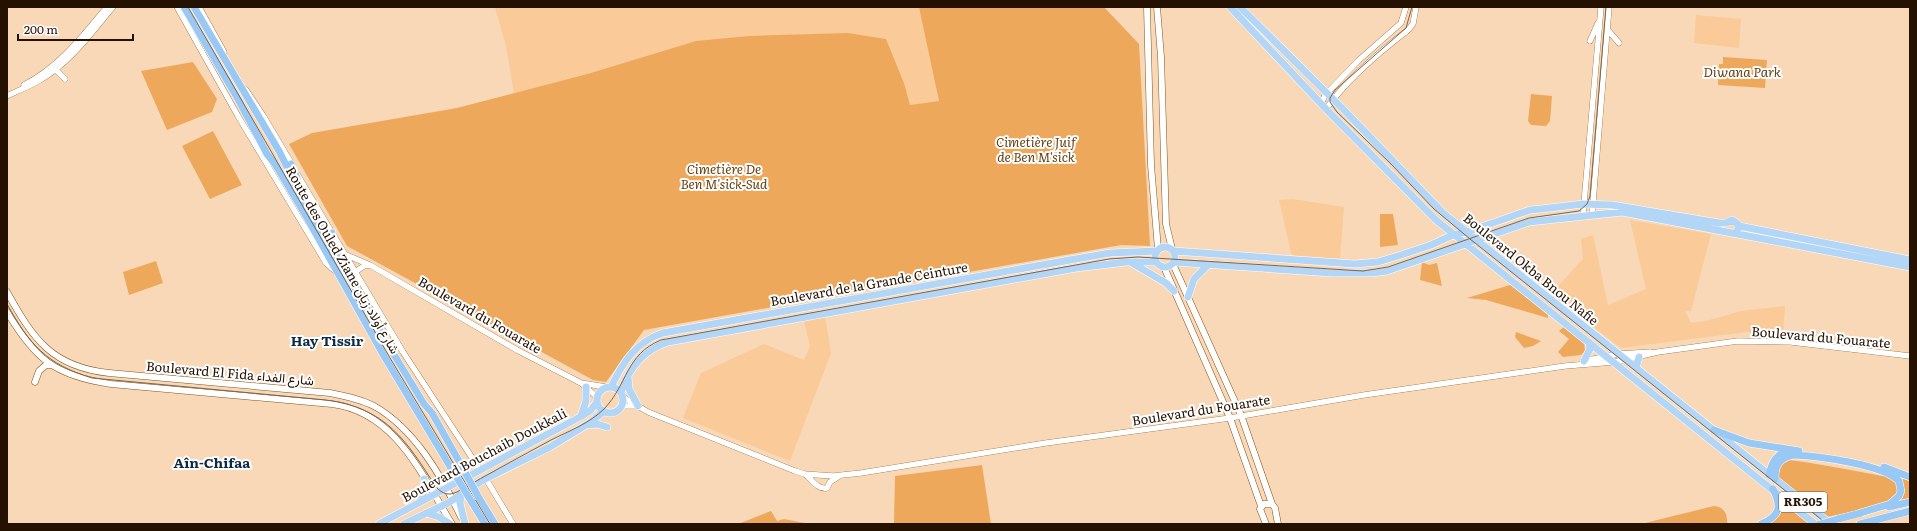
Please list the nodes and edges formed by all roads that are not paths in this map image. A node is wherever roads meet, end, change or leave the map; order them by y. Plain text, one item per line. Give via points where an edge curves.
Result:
1 (107, 7) edge
2 (113, 7) edge
3 (177, 7) edge
4 (184, 7) edge
5 (194, 7) edge
6 (199, 7) edge
7 (1147, 7) edge
8 (1157, 7) edge
9 (1230, 7) edge
10 (1240, 7) edge
11 (1406, 7) edge
12 (1416, 7) edge
13 (1601, 7) edge
14 (1609, 7) edge
15 (1599, 20) junction
16 (1607, 29) junction
17 (1590, 41) dead end
18 (1619, 43) dead end
19 (56, 70) junction
20 (65, 80) dead end
21 (7, 92) edge
22 (1326, 93) junction
23 (7, 96) edge
24 (1333, 98) junction
25 (251, 100) junction
26 (1321, 104) junction
27 (1326, 109) junction
28 (291, 164) junction
29 (283, 191) junction
30 (294, 197) junction
31 (305, 202) junction
32 (1583, 204) junction
33 (1593, 204) junction
34 (1592, 214) junction
35 (1583, 215) junction
36 (1726, 223) junction
37 (1737, 229) junction
38 (1466, 232) junction
39 (1727, 232) junction
40 (332, 233) junction
41 (1453, 235) junction
42 (1488, 236) junction
43 (1477, 240) junction
44 (331, 244) junction
45 (1465, 244) junction
46 (1487, 248) junction
47 (1157, 250) junction
48 (1173, 250) junction
49 (344, 254) junction
50 (1910, 260) edge
51 (1130, 262) junction
52 (1156, 262) junction
53 (1173, 263) junction
54 (370, 264) junction
55 (1207, 266) junction
56 (1164, 267) junction
57 (1910, 267) edge
58 (355, 272) junction
59 (338, 274) junction
60 (1174, 291) junction
61 (7, 292) edge
62 (1188, 297) junction
63 (374, 304) junction
64 (7, 312) edge
65 (370, 313) junction
66 (1589, 342) junction
67 (1658, 352) junction
68 (1619, 354) junction
69 (1607, 356) junction
70 (1910, 356) edge
71 (1639, 357) junction
72 (1625, 360) junction
73 (1584, 361) junction
74 (1614, 362) junction
75 (52, 365) junction
76 (1565, 366) junction
77 (1636, 368) junction
78 (628, 376) junction
79 (35, 382) dead end
80 (583, 385) junction
81 (609, 387) junction
82 (622, 395) junction
83 (597, 400) junction
84 (621, 406) junction
85 (638, 406) junction
86 (604, 411) junction
87 (1241, 415) junction
88 (580, 417) junction
89 (1230, 418) junction
90 (585, 425) junction
91 (607, 427) dead end
92 (1714, 430) junction
93 (1789, 450) junction
94 (480, 470) junction
95 (805, 474) junction
96 (821, 475) junction
97 (828, 476) junction
98 (840, 476) junction
99 (1772, 477) junction
100 (1910, 477) edge
101 (424, 479) junction
102 (486, 479) junction
103 (816, 482) junction
104 (830, 482) junction
105 (446, 488) junction
106 (1770, 488) junction
107 (434, 494) junction
108 (461, 495) junction
109 (453, 500) junction
110 (420, 502) junction
111 (1910, 502) edge
112 (1272, 504) junction
113 (441, 506) junction
114 (1262, 506) junction
115 (1910, 511) edge
116 (426, 513) junction
117 (1275, 513) junction
118 (1857, 514) junction
119 (1265, 521) edge
120 (379, 524) edge
121 (404, 524) edge
122 (451, 524) edge
123 (465, 524) edge
124 (485, 524) edge
125 (495, 524) edge
126 (513, 524) edge
127 (1278, 524) edge
128 (1761, 524) edge
129 (1815, 524) edge
130 (1820, 524) edge
131 (1831, 524) edge
132 (1860, 524) edge

1 - 21 street via 55,66
2 - 19 street
3 - 29 street
4 - 30 highway, Route des Ouled Ziane شارع أولاد زيان
5 - 25 highway, Route des Ouled Ziane شارع أولاد زيان
6 - 25 street
7 - 47 main road via 1151,165
8 - 48 main road via 1166,224
9 - 26 main road, Boulevard Okba Bnou Nafie
10 - 22 main road, Boulevard Okba Bnou Nafie
11 - 22 street via 1401,24
12 - 24 street via 1413,24 1408,30
13 - 15 street
14 - 16 street
15 - 17 street
15 - 32 street
16 - 18 street
16 - 33 street
19 - 20 street
19 - 23 street via 36,83
22 - 24 main road, Boulevard Okba Bnou Nafie
22 - 26 street
24 - 27 street
24 - 38 main road, Boulevard Okba Bnou Nafie via 1423,194
25 - 28 street
25 - 31 highway, Route des Ouled Ziane شارع أولاد زيان
26 - 27 main road, Boulevard Okba Bnou Nafie
27 - 41 main road, Boulevard Okba Bnou Nafie
28 - 31 highway
28 - 40 street
29 - 30 highway
29 - 59 street via 326,263
30 - 59 highway, Route des Ouled Ziane شارع أولاد زيان
31 - 44 highway, Route des Ouled Ziane شارع أولاد زيان
32 - 33 main road
32 - 35 street
32 - 38 main road via 1530,210
33 - 34 street
33 - 36 main road
34 - 35 main road
34 - 39 main road via 1632,213
35 - 42 main road via 1529,222
36 - 37 main road via 1732,220 1736,222
36 - 39 main road via 1724,228
37 - 39 main road via 1731,234
37 - 50 main road
37 - 57 main road
38 - 41 main road
38 - 43 main road, Boulevard Okba Bnou Nafie
40 - 44 highway
40 - 49 street
41 - 45 main road, Boulevard Okba Bnou Nafie
41 - 48 main road via 1378,262 1355,264
42 - 43 main road
42 - 46 main road
43 - 45 main road
43 - 46 main road, Boulevard Okba Bnou Nafie
44 - 65 highway, Route des Ouled Ziane شارع أولاد زيان
45 - 55 main road via 1387,271 1372,273
45 - 66 main road, Boulevard Okba Bnou Nafie
46 - 68 main road, Boulevard Okba Bnou Nafie
47 - 48 main road via 1163,247
47 - 52 main road
47 - 81 main road, Boulevard de la Grande Ceinture via 1114,253 1064,261 663,333 634,350
48 - 53 main road
49 - 54 street, Boulevard du Fouarate
49 - 58 street
51 - 52 main road, Boulevard de la Grande Ceinture
51 - 60 main road via 1166,283
51 - 78 main road, Boulevard de la Grande Ceinture via 1044,274 668,342 644,354
52 - 56 main road
53 - 55 main road
53 - 56 main road
53 - 62 main road
54 - 58 street
54 - 80 street, Boulevard du Fouarate via 517,350
55 - 62 main road via 1194,279
56 - 60 main road
58 - 63 street
59 - 124 highway, Route des Ouled Ziane شارع أولاد زيان, bridge
60 - 89 main road
61 - 105 main road, Boulevard El Fida شارع الفداء via 39,342 62,359 82,369 330,393 365,402 402,428 422,451
62 - 87 main road
63 - 65 highway
63 - 94 street
64 - 75 main road, Boulevard El Fida شارع الفداء via 24,340
65 - 125 highway, Route des Ouled Ziane شارع أولاد زيان, bridge via 424,404 432,413
66 - 69 main road, Boulevard Okba Bnou Nafie
66 - 73 main road via 1590,349
67 - 68 street, Boulevard du Fouarate
67 - 70 street, Boulevard du Fouarate via 1761,340
67 - 71 street, Boulevard du Fouarate
68 - 69 street, Boulevard du Fouarate
68 - 72 main road, Boulevard Okba Bnou Nafie
69 - 73 street, Boulevard du Fouarate
69 - 74 main road, Boulevard Okba Bnou Nafie
71 - 72 street, Boulevard du Fouarate
71 - 77 main road
72 - 74 street, Boulevard du Fouarate
72 - 77 main road, Boulevard Okba Bnou Nafie
73 - 76 street, Boulevard du Fouarate
74 - 76 street, Boulevard du Fouarate
74 - 106 main road, Boulevard Okba Bnou Nafie
75 - 79 main road via 46,364 41,369
75 - 101 main road, Boulevard El Fida شارع الفداء via 94,382 332,404 354,409 374,419 391,432
76 - 87 street, Boulevard du Fouarate
77 - 92 main road, Boulevard Okba Bnou Nafie
78 - 82 main road, Boulevard de la Grande Ceinture
78 - 85 main road via 629,389
80 - 81 street, Boulevard du Fouarate
80 - 83 street, Boulevard du Fouarate
80 - 88 main road via 585,408
81 - 82 main road
81 - 83 main road via 601,390
82 - 84 main road
82 - 85 street, Boulevard du Fouarate
83 - 86 main road
83 - 88 main road, Boulevard Bouchaib Doukkali via 591,410
84 - 85 street, Boulevard du Fouarate
84 - 86 main road via 615,411
85 - 95 street, Boulevard du Fouarate via 699,434
86 - 90 main road, Boulevard Bouchaib Doukkali
87 - 89 street, Boulevard du Fouarate
87 - 112 main road
88 - 94 main road, Boulevard Bouchaib Doukkali
89 - 98 street, Boulevard du Fouarate via 1074,439
89 - 114 main road
90 - 91 main road via 597,424
90 - 102 main road, Boulevard Bouchaib Doukkali via 550,447
92 - 93 highway via 1749,443
92 - 99 main road, Boulevard Okba Bnou Nafie
93 - 99 highway via 1776,458
93 - 100 highway via 1850,457
94 - 105 main road, Boulevard Bouchaib Doukkali
95 - 96 street, Boulevard du Fouarate
95 - 103 street, Boulevard du Fouarate
96 - 97 street, Boulevard du Fouarate
96 - 103 street
97 - 98 street, Boulevard du Fouarate
97 - 104 street
98 - 104 street, Boulevard du Fouarate
99 - 106 main road
99 - 118 highway via 1777,463 1784,457 1793,455 1851,462 1888,474 1899,481 1901,491 1894,501
99 - 131 main road, Boulevard Okba Bnou Nafie / RR305
101 - 107 main road, Boulevard El Fida شارع الفداء
101 - 110 main road
102 - 108 main road, Boulevard Bouchaib Doukkali
102 - 126 street
103 - 104 street, Boulevard du Fouarate via 822,489
105 - 107 main road, Boulevard Bouchaib Doukkali
105 - 109 main road, Boulevard El Fida شارع الفداء
106 - 128 highway via 1777,499 1777,512
106 - 129 main road, Boulevard Okba Bnou Nafie / RR305
107 - 110 main road, Boulevard Bouchaib Doukkali
107 - 113 main road, Boulevard El Fida شارع الفداء
108 - 109 main road, Boulevard Bouchaib Doukkali
108 - 123 main road via 460,503
109 - 113 main road, Boulevard Bouchaib Doukkali
109 - 123 main road, Boulevard El Fida شارع الفداء
110 - 120 main road, Boulevard Bouchaib Doukkali
111 - 118 highway
112 - 114 main road via 1266,503
112 - 117 main road
113 - 116 main road, Boulevard Bouchaib Doukkali
113 - 122 main road, Boulevard El Fida شارع الفداء
114 - 119 main road via 1260,512
115 - 132 highway
116 - 121 main road, Boulevard Bouchaib Doukkali
116 - 122 main road
117 - 119 main road
117 - 127 main road
118 - 130 highway, bridge

